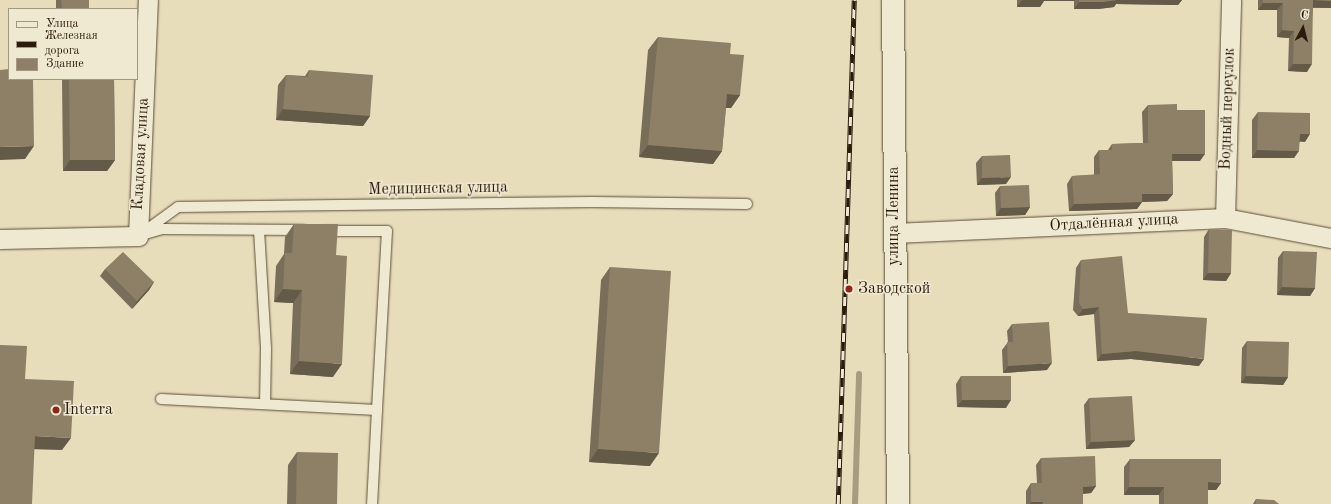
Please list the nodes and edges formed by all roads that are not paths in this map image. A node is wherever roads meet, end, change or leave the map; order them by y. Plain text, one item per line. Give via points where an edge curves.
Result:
1 (148, 0) edge
2 (893, 0) edge
3 (1231, 0) edge
4 (747, 204) dead end
5 (1225, 218) junction
6 (259, 230) junction
7 (894, 233) junction
8 (138, 236) junction
9 (1331, 238) edge
10 (0, 239) edge
11 (161, 399) dead end
12 (265, 404) junction
13 (377, 410) junction
14 (372, 504) edge
15 (898, 504) edge

1 - 8 street, Кладовая улица
2 - 7 main road, улица Ленина
3 - 5 street, Водный переулок
4 - 8 lane, Медицинская улица via 592,202 178,207
5 - 7 street, Отдалённая улица
5 - 9 street, Отдалённая улица
6 - 8 lane via 162,229
6 - 12 lane via 266,350
6 - 13 lane via 387,231
7 - 15 main road, улица Ленина
8 - 10 street
11 - 12 lane
12 - 13 lane
13 - 14 lane

